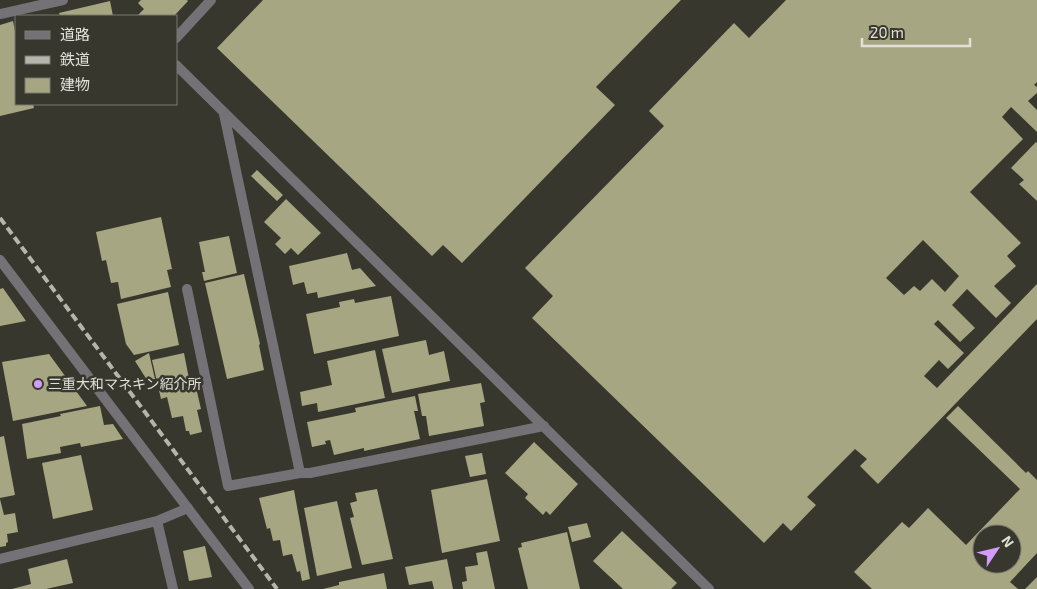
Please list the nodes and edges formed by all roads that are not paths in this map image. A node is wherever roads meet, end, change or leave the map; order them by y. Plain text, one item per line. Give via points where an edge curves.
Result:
1 (63, 0) edge
2 (207, 2) edge
3 (0, 14) edge
4 (178, 36) edge
5 (178, 68) edge
6 (224, 113) junction
7 (0, 260) edge
8 (4, 272) edge
9 (187, 289) dead end
10 (544, 426) junction
11 (300, 473) junction
12 (188, 508) junction
13 (157, 521) junction
14 (0, 559) edge
15 (173, 589) edge
16 (249, 589) edge
17 (709, 589) edge

1 - 3 street
2 - 4 street
5 - 6 street
6 - 10 street
6 - 11 street
7 - 8 street
8 - 12 street
9 - 11 street via 228,486
10 - 11 street
10 - 17 street
12 - 13 street
12 - 16 street
13 - 14 street
13 - 15 street

